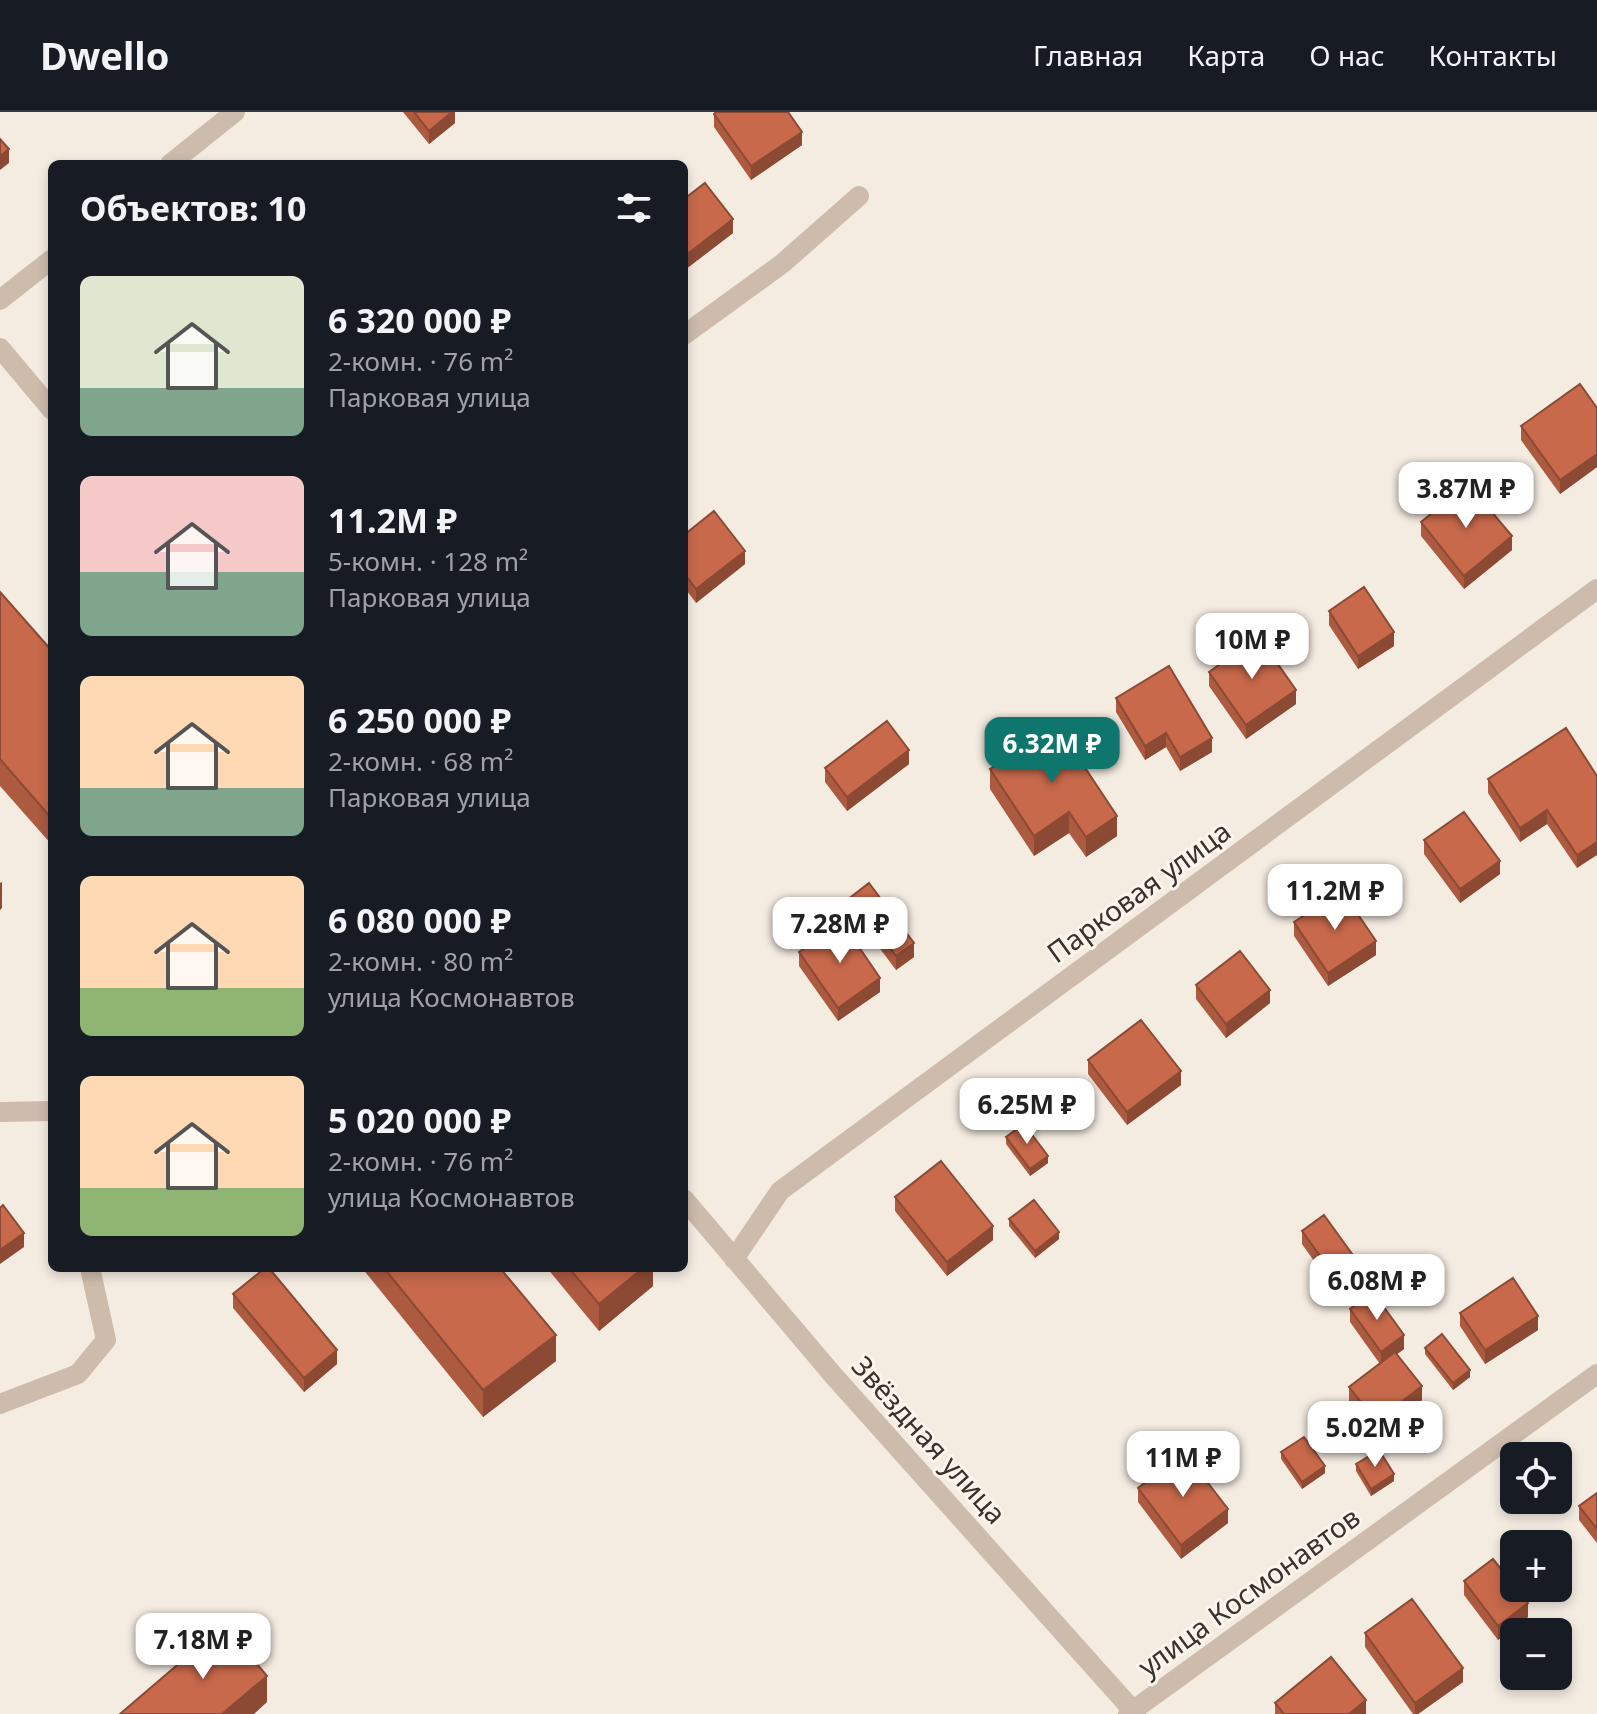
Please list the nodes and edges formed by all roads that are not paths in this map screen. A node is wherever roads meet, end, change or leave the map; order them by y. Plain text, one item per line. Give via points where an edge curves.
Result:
1 (235, 112) edge
2 (175, 160) edge
3 (859, 196) dead end
4 (48, 262) edge
5 (0, 300) edge
6 (688, 332) edge
7 (0, 348) edge
8 (48, 405) edge
9 (1597, 589) edge
10 (48, 1111) edge
11 (0, 1112) edge
12 (688, 1204) edge
13 (734, 1259) junction
14 (91, 1272) edge
15 (1597, 1374) edge
16 (0, 1404) edge
17 (1132, 1713) edge

1 - 2 street
3 - 6 street via 783,263
4 - 5 street
7 - 8 street
9 - 13 street, Парковая улица via 780,1191
10 - 11 street
12 - 13 street, Звёздная улица
13 - 17 street, Звёздная улица
14 - 16 street via 106,1340 78,1374
15 - 17 street, улица Космонавтов

